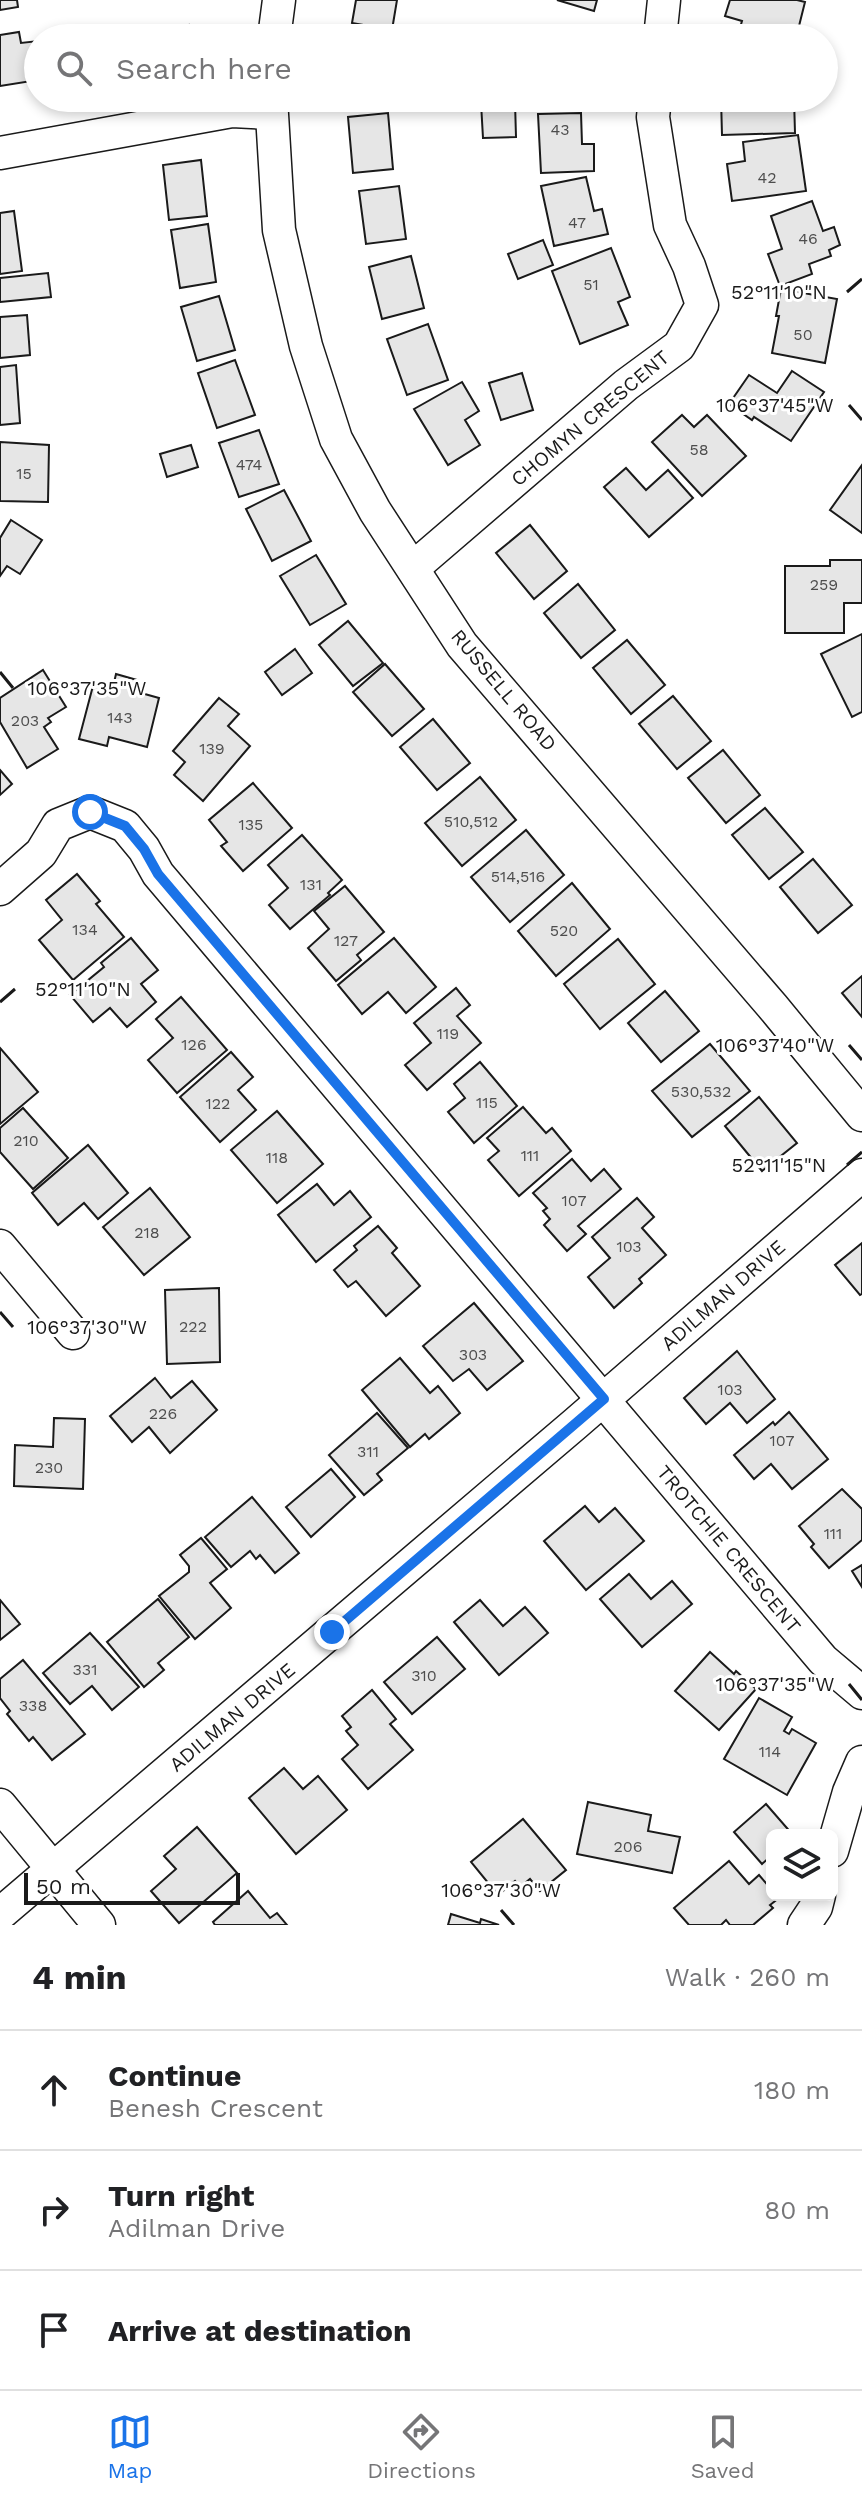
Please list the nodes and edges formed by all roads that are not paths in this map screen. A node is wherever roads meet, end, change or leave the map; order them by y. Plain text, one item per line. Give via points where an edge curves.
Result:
1 (279, 0) edge
2 (664, 0) edge
3 (276, 24) edge
4 (661, 24) edge
5 (226, 112) edge
6 (271, 112) edge
7 (654, 112) edge
8 (0, 153) edge
9 (413, 568) junction
10 (0, 889) edge
11 (862, 1115) edge
12 (862, 1175) edge
13 (0, 1246) edge
14 (73, 1333) dead end
15 (604, 1399) junction
16 (862, 1693) edge
17 (862, 1762) edge
18 (0, 1805) edge
19 (838, 1830) edge
20 (53, 1869) junction
21 (818, 1901) edge
22 (0, 1914) edge
23 (99, 1925) edge
24 (804, 1925) edge

1 - 3 street
2 - 4 street
5 - 8 street
6 - 9 street, RUSSELL ROAD via 279,230 306,346 336,439
7 - 9 street, CHOMYN CRESCENT via 670,225 702,305 679,346 626,385
9 - 11 street, RUSSELL ROAD via 462,645
10 - 15 street, TROTCHIE CRESCENT via 41,853 58,825 90,812 125,826 158,874
12 - 15 street, ADILMAN DRIVE
13 - 14 street
15 - 16 street, TROTCHIE CRESCENT via 823,1660
15 - 20 street, ADILMAN DRIVE
17 - 19 street
18 - 20 street
20 - 22 street, ADILMAN DRIVE
20 - 23 street
21 - 24 street

